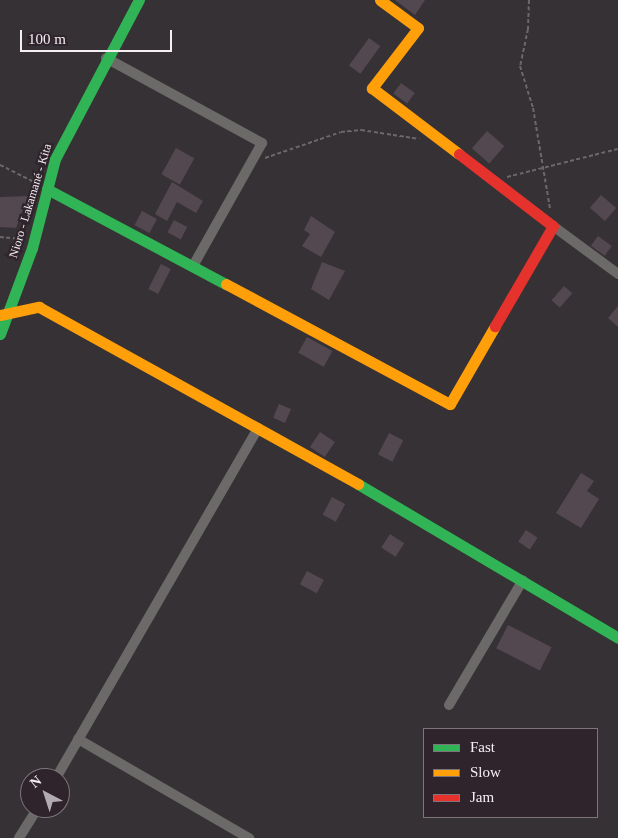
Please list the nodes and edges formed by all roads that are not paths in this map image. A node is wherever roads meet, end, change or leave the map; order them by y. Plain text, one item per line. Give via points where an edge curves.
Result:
1 (140, 0) edge
2 (380, 0) edge
3 (106, 58) junction
4 (47, 189) junction
5 (553, 226) junction
6 (194, 264) junction
7 (618, 274) edge
8 (4, 314) edge
9 (0, 334) edge
10 (258, 428) junction
11 (524, 580) junction
12 (618, 638) edge
13 (449, 705) dead end
14 (78, 740) junction
15 (62, 768) edge
16 (32, 818) edge
17 (19, 838) edge
18 (249, 838) edge

1 - 3 street, Nioro - Lakamané - Kita
2 - 5 street via 418,28 372,88
3 - 4 street, Nioro - Lakamané - Kita via 73,120
3 - 6 street via 262,143
4 - 6 street
4 - 8 street, Nioro - Lakamané - Kita via 34,241
5 - 6 street via 450,404
5 - 7 street
8 - 9 street, Nioro - Lakamané - Kita
8 - 10 street via 39,307
10 - 11 street
10 - 14 street
11 - 12 street
11 - 13 street
14 - 15 street
14 - 18 street
16 - 17 street

